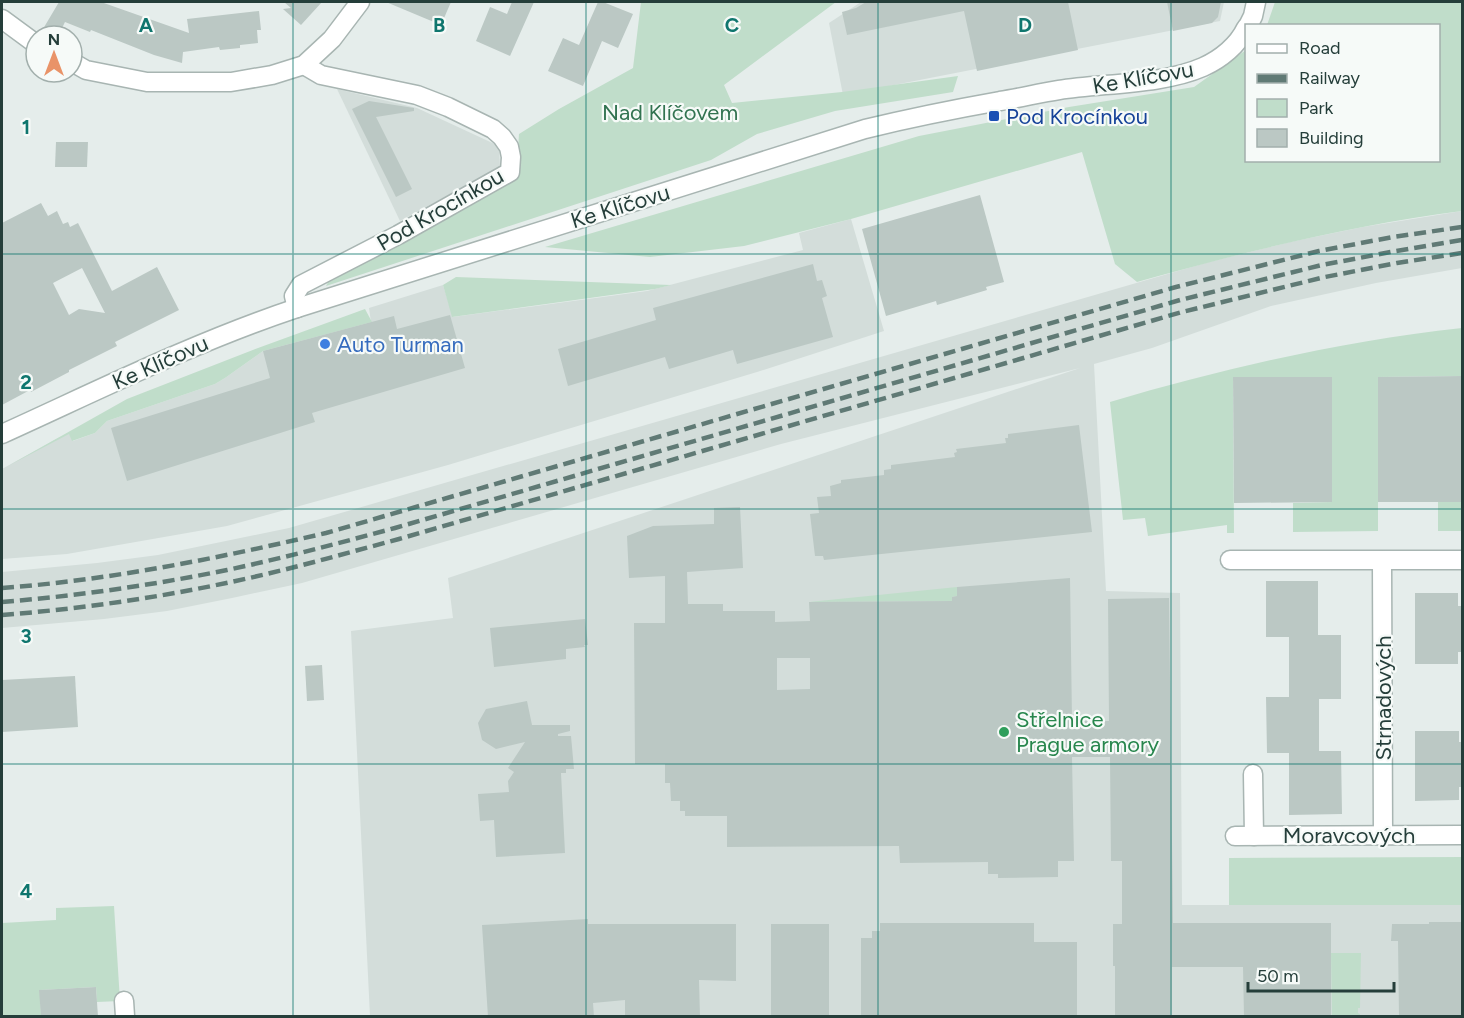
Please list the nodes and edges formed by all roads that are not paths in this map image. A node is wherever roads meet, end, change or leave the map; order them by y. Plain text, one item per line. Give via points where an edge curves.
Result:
1 (360, 2) edge
2 (1256, 2) edge
3 (2, 19) edge
4 (1249, 24) edge
5 (1245, 30) edge
6 (24, 35) edge
7 (304, 65) junction
8 (84, 69) edge
9 (297, 308) junction
10 (2, 434) edge
11 (1230, 560) dead end
12 (1462, 560) edge
13 (1382, 561) junction
14 (1253, 774) dead end
15 (1383, 835) junction
16 (1462, 835) edge
17 (1235, 836) dead end
18 (1254, 836) junction

1 - 7 street via 332,39
2 - 4 street, Ke Klíčovu
3 - 6 street
5 - 9 street, Ke Klíčovu via 1220,58 1184,73 1059,90 865,129
7 - 8 street via 231,82 147,82
7 - 9 street, Pod Krocínkou via 321,75 417,95 448,107 493,129 509,147 511,157 510,172 302,285 294,296
9 - 10 street, Ke Klíčovu via 209,340
11 - 13 street
12 - 13 street
13 - 15 street, Strnadových
14 - 18 street
15 - 16 street, Moravcových
15 - 18 street, Moravcových
17 - 18 street, Moravcových

